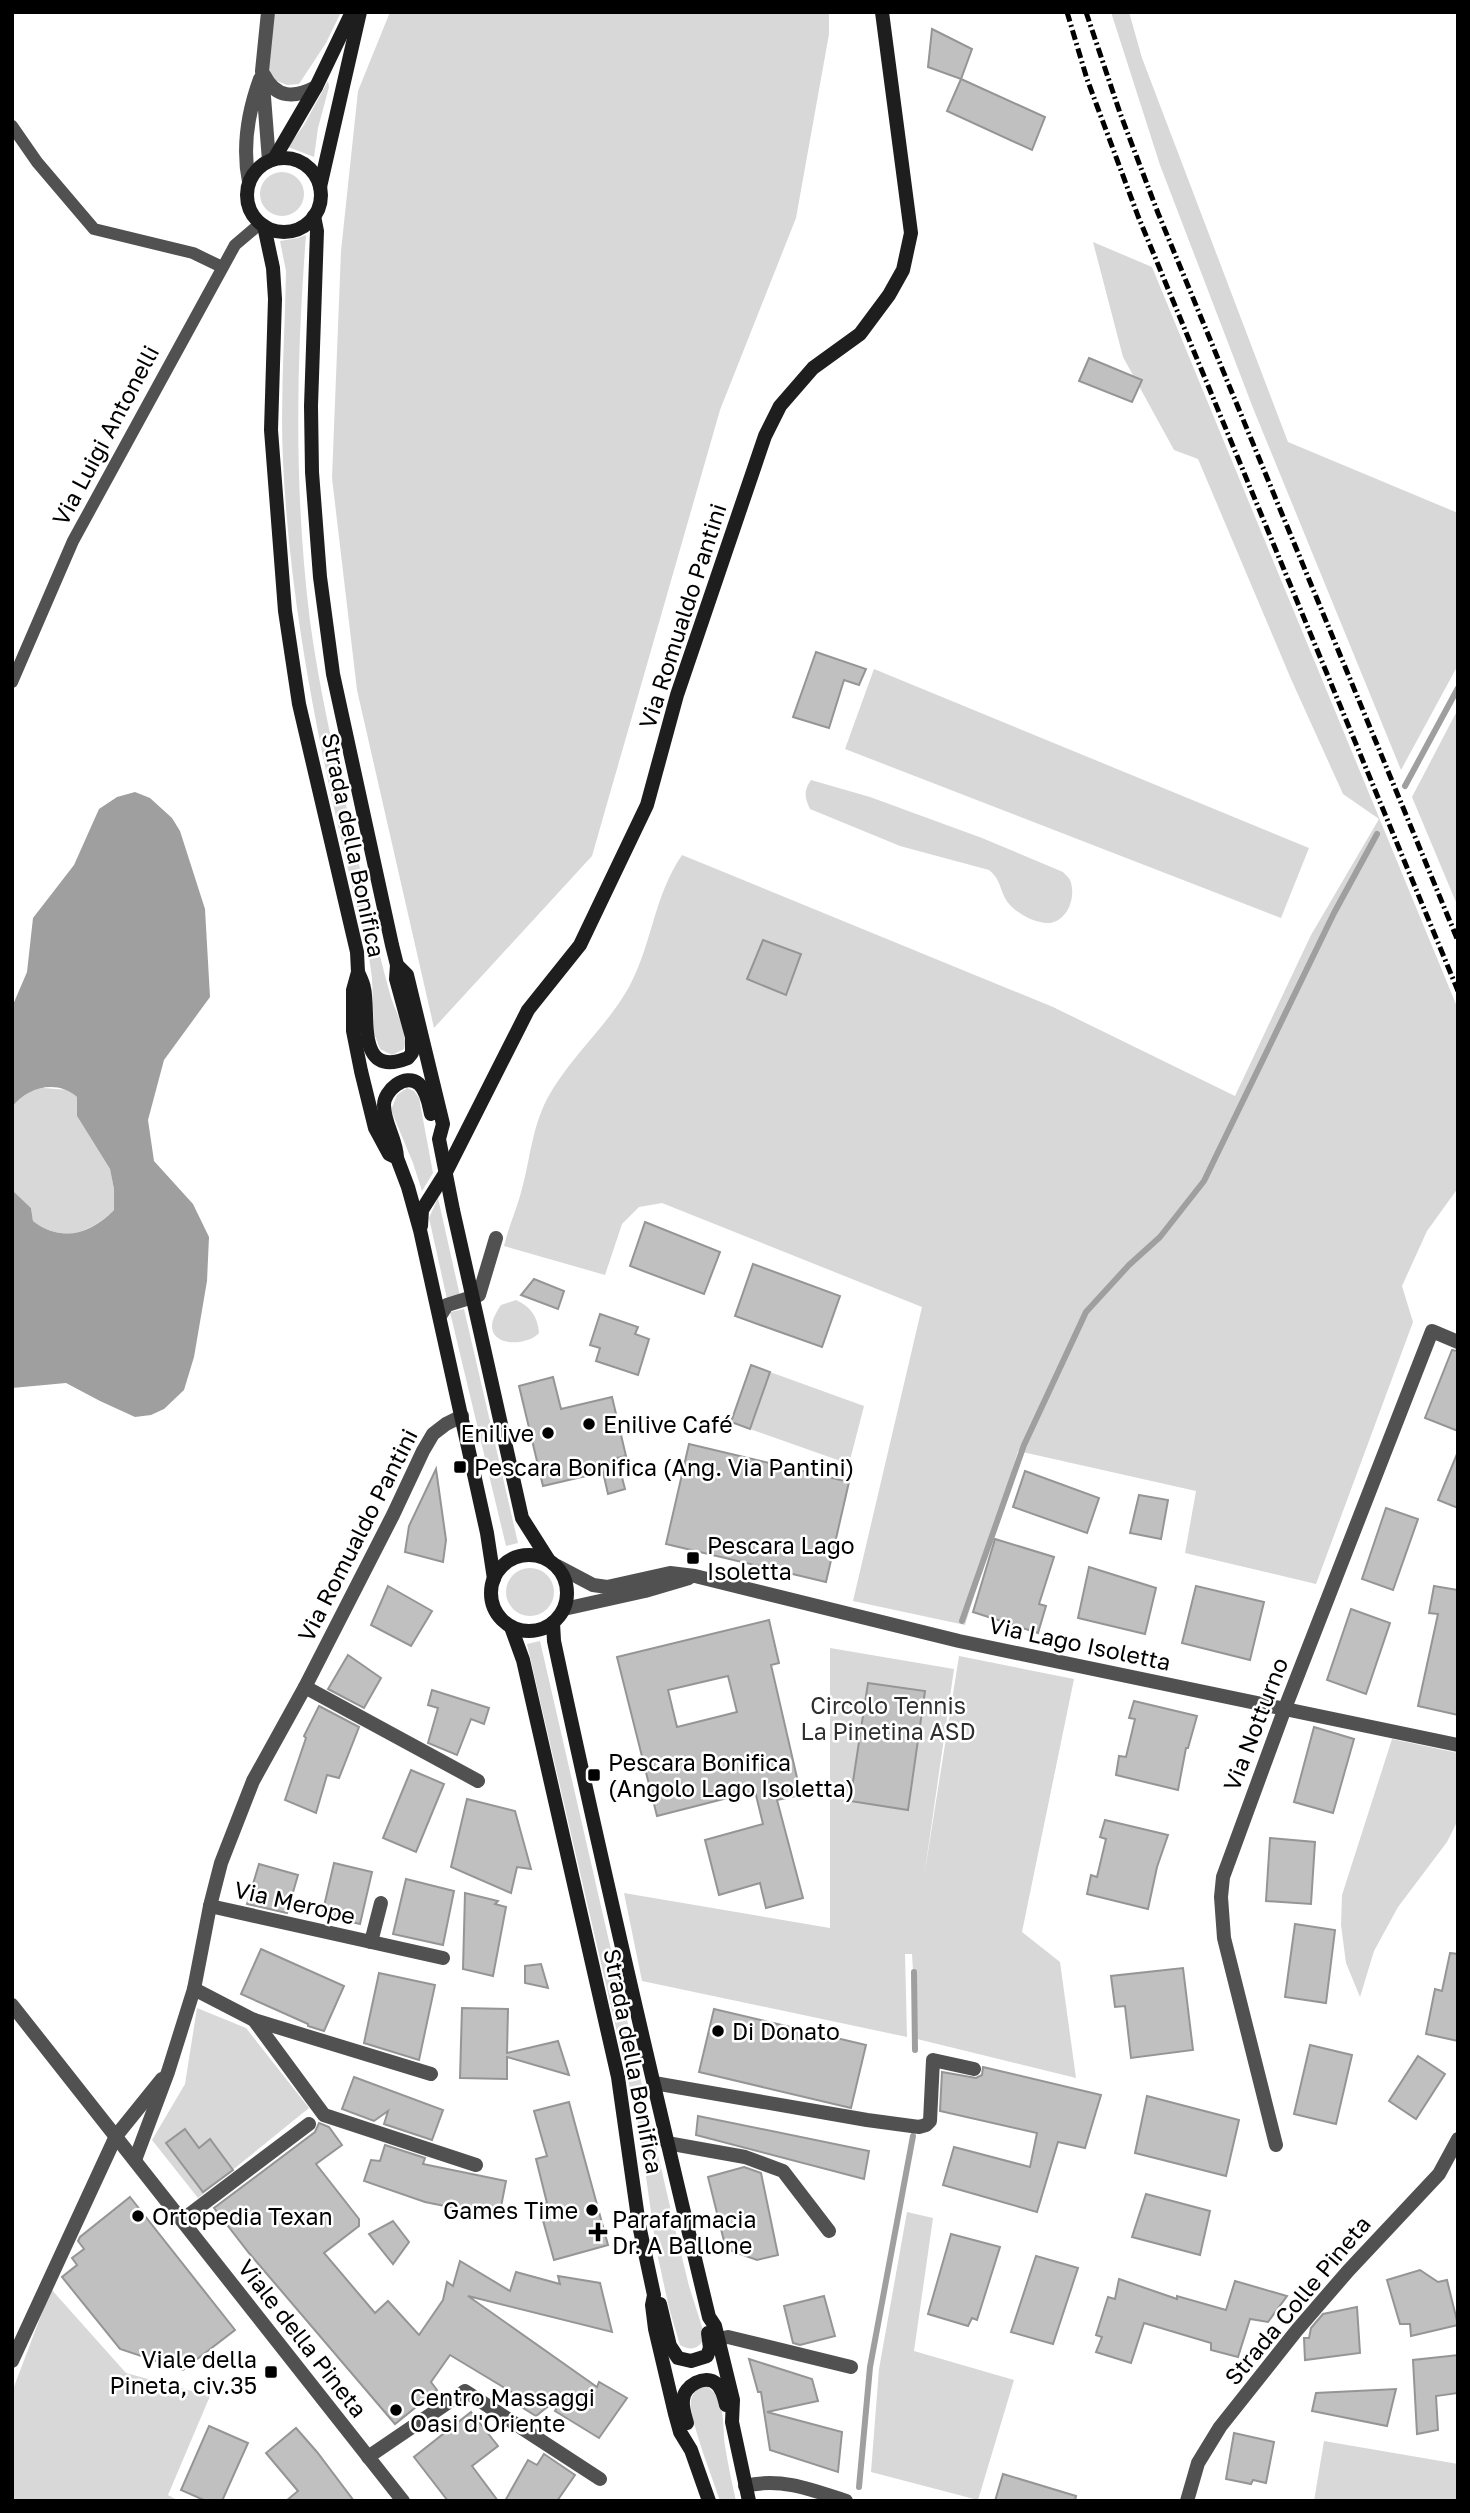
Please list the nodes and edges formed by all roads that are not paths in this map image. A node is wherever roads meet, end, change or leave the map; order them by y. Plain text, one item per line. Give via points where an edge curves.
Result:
1 (268, 12) edge
2 (352, 12) edge
3 (360, 12) edge
4 (882, 12) edge
5 (262, 71) junction
6 (316, 88) junction
7 (12, 126) edge
8 (271, 160) junction
9 (249, 182) junction
10 (320, 187) junction
11 (314, 216) junction
12 (263, 225) junction
13 (222, 267) junction
14 (12, 682) edge
15 (397, 965) junction
16 (358, 972) junction
17 (439, 1139) junction
18 (397, 1158) junction
19 (446, 1172) junction
20 (420, 1230) junction
21 (496, 1238) dead end
22 (473, 1299) junction
23 (440, 1316) junction
24 (1458, 1342) edge
25 (462, 1416) junction
26 (552, 1563) junction
27 (695, 1576) junction
28 (494, 1579) junction
29 (564, 1609) junction
30 (553, 1623) junction
31 (511, 1627) junction
32 (305, 1687) junction
33 (1285, 1709) junction
34 (1458, 1745) edge
35 (478, 1781) dead end
36 (381, 1903) dead end
37 (209, 1906) junction
38 (371, 1942) junction
39 (443, 1958) dead end
40 (194, 1989) junction
41 (12, 2005) edge
42 (254, 2020) junction
43 (974, 2069) dead end
44 (168, 2072) junction
45 (431, 2074) dead end
46 (654, 2083) junction
47 (309, 2124) dead end
48 (116, 2136) junction
49 (1458, 2139) edge
50 (667, 2143) junction
51 (1276, 2145) dead end
52 (135, 2160) junction
53 (477, 2165) dead end
54 (182, 2220) junction
55 (830, 2231) dead end
56 (654, 2295) junction
57 (709, 2317) junction
58 (718, 2339) junction
59 (12, 2361) edge
60 (851, 2367) dead end
61 (733, 2423) junction
62 (691, 2450) junction
63 (368, 2457) junction
64 (600, 2479) dead end
65 (747, 2493) edge
66 (403, 2501) edge
67 (709, 2501) edge
68 (846, 2501) edge
69 (1187, 2501) edge

1 - 5 street
2 - 6 main road
3 - 10 main road
4 - 19 main road, Via Romualdo Pantini via 911,233 902,270 890,295 860,334 813,368 780,407 765,436 677,695 647,805 580,945 528,1010
5 - 6 street via 269,85 283,95
5 - 8 street
5 - 9 street via 251,104 246,143
6 - 8 main road
7 - 13 street via 94,229 193,253
8 - 9 main road via 260,166
8 - 10 main road via 297,160
9 - 12 main road via 248,204
10 - 11 main road
11 - 12 main road via 291,231
11 - 15 main road, Strada della Bonifica via 312,472 324,610 345,732
12 - 13 street, Via Luigi Antonelli via 234,245
12 - 16 main road, Strada della Bonifica via 275,299 271,430 285,611 299,704
13 - 14 street, Via Luigi Antonelli via 78,531
15 - 16 main road via 396,979 413,1046 408,1058 400,1061 381,1060 371,1051
15 - 17 main road, Strada della Bonifica via 407,975 443,1124
16 - 18 main road, Strada della Bonifica via 353,1031 375,1128 388,1154
17 - 18 main road via 423,1088 410,1080 398,1084 387,1094 383,1108
17 - 19 main road, Strada della Bonifica
18 - 20 main road, Strada della Bonifica
19 - 20 main road, Via Romualdo Pantini via 422,1210
19 - 22 main road, Strada della Bonifica
20 - 23 main road, Strada della Bonifica
21 - 22 street via 482,1292
22 - 23 street via 447,1306
22 - 26 main road, Strada della Bonifica via 522,1518
23 - 25 main road, Strada della Bonifica
24 - 33 street, Via Notturno via 1432,1331
25 - 28 main road, Strada della Bonifica
25 - 32 street, Via Romualdo Pantini via 433,1434 422,1451
26 - 27 street, Via Lago Isoletta via 593,1585 607,1587 670,1573
26 - 28 main road via 521,1556 505,1564
26 - 29 main road via 567,1587
27 - 29 street
27 - 33 street, Via Lago Isoletta via 959,1641
28 - 31 main road via 494,1606
29 - 30 main road
30 - 31 main road via 537,1631
30 - 46 main road, Strada della Bonifica via 556,1653
31 - 56 main road, Strada della Bonifica via 523,1660 618,2077
32 - 35 street
32 - 37 street, Via Romualdo Pantini via 253,1781
33 - 34 street, Via Lago Isoletta
33 - 51 street, Via Notturno via 1228,1862 1221,1898 1224,1938
36 - 38 street, Via Merope
37 - 38 street, Via Merope
37 - 40 street, Via Romualdo Pantini
38 - 39 street, Via Merope
40 - 42 street
40 - 44 street, Via Romualdo Pantini
41 - 48 street, Viale della Pineta
42 - 45 street
42 - 53 street via 324,2115
43 - 46 street via 933,2060 930,2121 919,2127
44 - 48 street, Via Romualdo Pantini
44 - 52 street, Via Romualdo Pantini
46 - 50 main road, Strada della Bonifica
47 - 54 street
48 - 52 street, Viale della Pineta
48 - 59 street, Via Romualdo Pantini
49 - 69 street, Strada Colle Pineta via 1439,2174 1339,2281 1220,2427 1198,2463
50 - 55 street, Strada della Bonifica via 745,2157 783,2171
50 - 57 main road, Strada della Bonifica
52 - 54 street, Viale della Pineta
54 - 63 street, Viale della Pineta
56 - 57 main road via 671,2351 682,2361 709,2353
56 - 62 main road, Strada della Bonifica via 655,2329 675,2414
57 - 58 main road, Strada della Bonifica
58 - 60 street via 728,2337
58 - 61 main road, Strada della Bonifica via 733,2400
61 - 62 main road via 714,2382 690,2386 682,2399
61 - 65 main road, Strada della Bonifica
62 - 67 main road, Strada della Bonifica
63 - 64 street via 465,2391
63 - 66 street, Viale della Pineta
65 - 68 street, Strada della Bonifica via 774,2481

